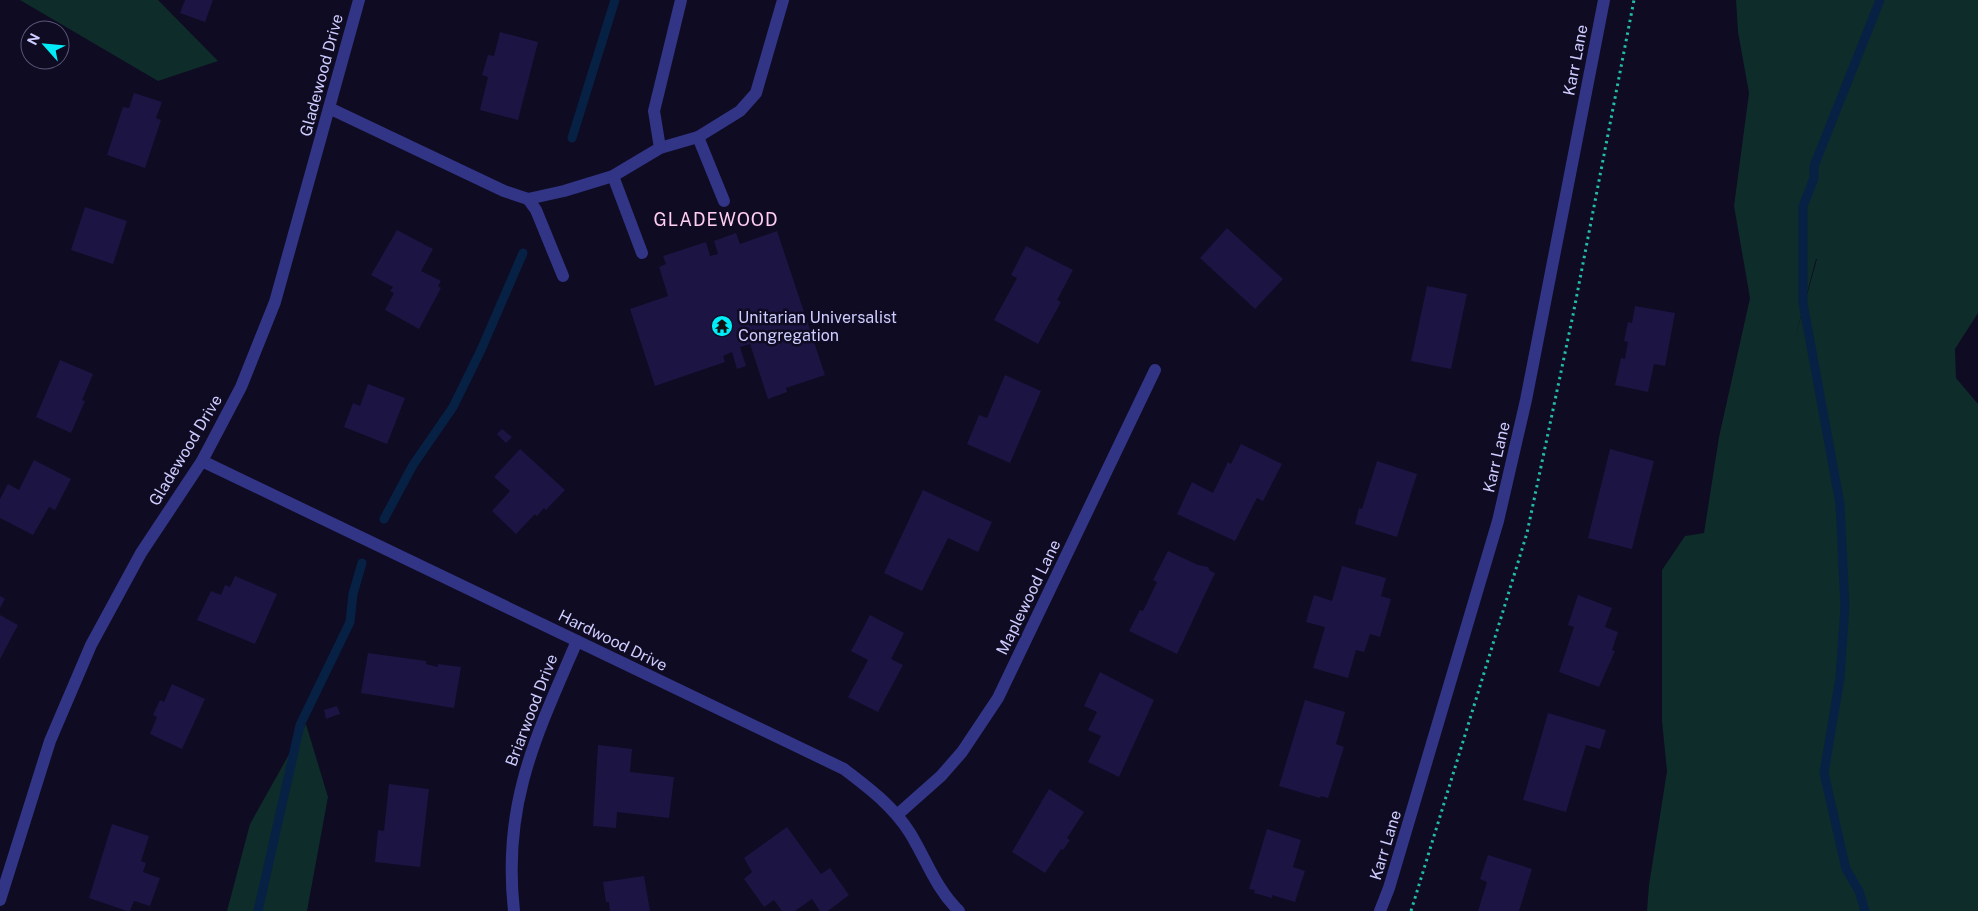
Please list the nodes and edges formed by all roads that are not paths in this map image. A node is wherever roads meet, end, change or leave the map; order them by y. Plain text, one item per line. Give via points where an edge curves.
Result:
1 (359, 0) edge
2 (681, 0) edge
3 (783, 0) edge
4 (1604, 0) edge
5 (329, 108) junction
6 (698, 137) junction
7 (660, 148) junction
8 (612, 176) junction
9 (528, 199) junction
10 (724, 201) dead end
11 (642, 253) dead end
12 (563, 276) dead end
13 (1155, 370) dead end
14 (202, 461) junction
15 (576, 641) junction
16 (897, 815) junction
17 (0, 900) edge
18 (514, 911) edge
19 (959, 911) edge
20 (1380, 911) edge

1 - 5 street, Gladewood Drive
2 - 7 street via 654,111
3 - 6 street via 756,93 740,111
4 - 20 street, Karr Lane via 1526,400 1498,521
5 - 9 street via 504,191
5 - 14 street, Gladewood Drive via 275,302 241,387
6 - 7 street
6 - 10 street
7 - 8 street
8 - 9 street
8 - 11 street
9 - 12 street via 536,210
13 - 16 street, Maplewood Lane via 998,698 962,752 941,776
14 - 15 street, Hardwood Drive
14 - 17 street, Gladewood Drive via 141,553 91,645 50,741
15 - 16 street, Hardwood Drive via 844,769 875,792
15 - 18 street, Briarwood Drive via 523,774 511,859
16 - 19 street, Hardwood Drive via 932,874

